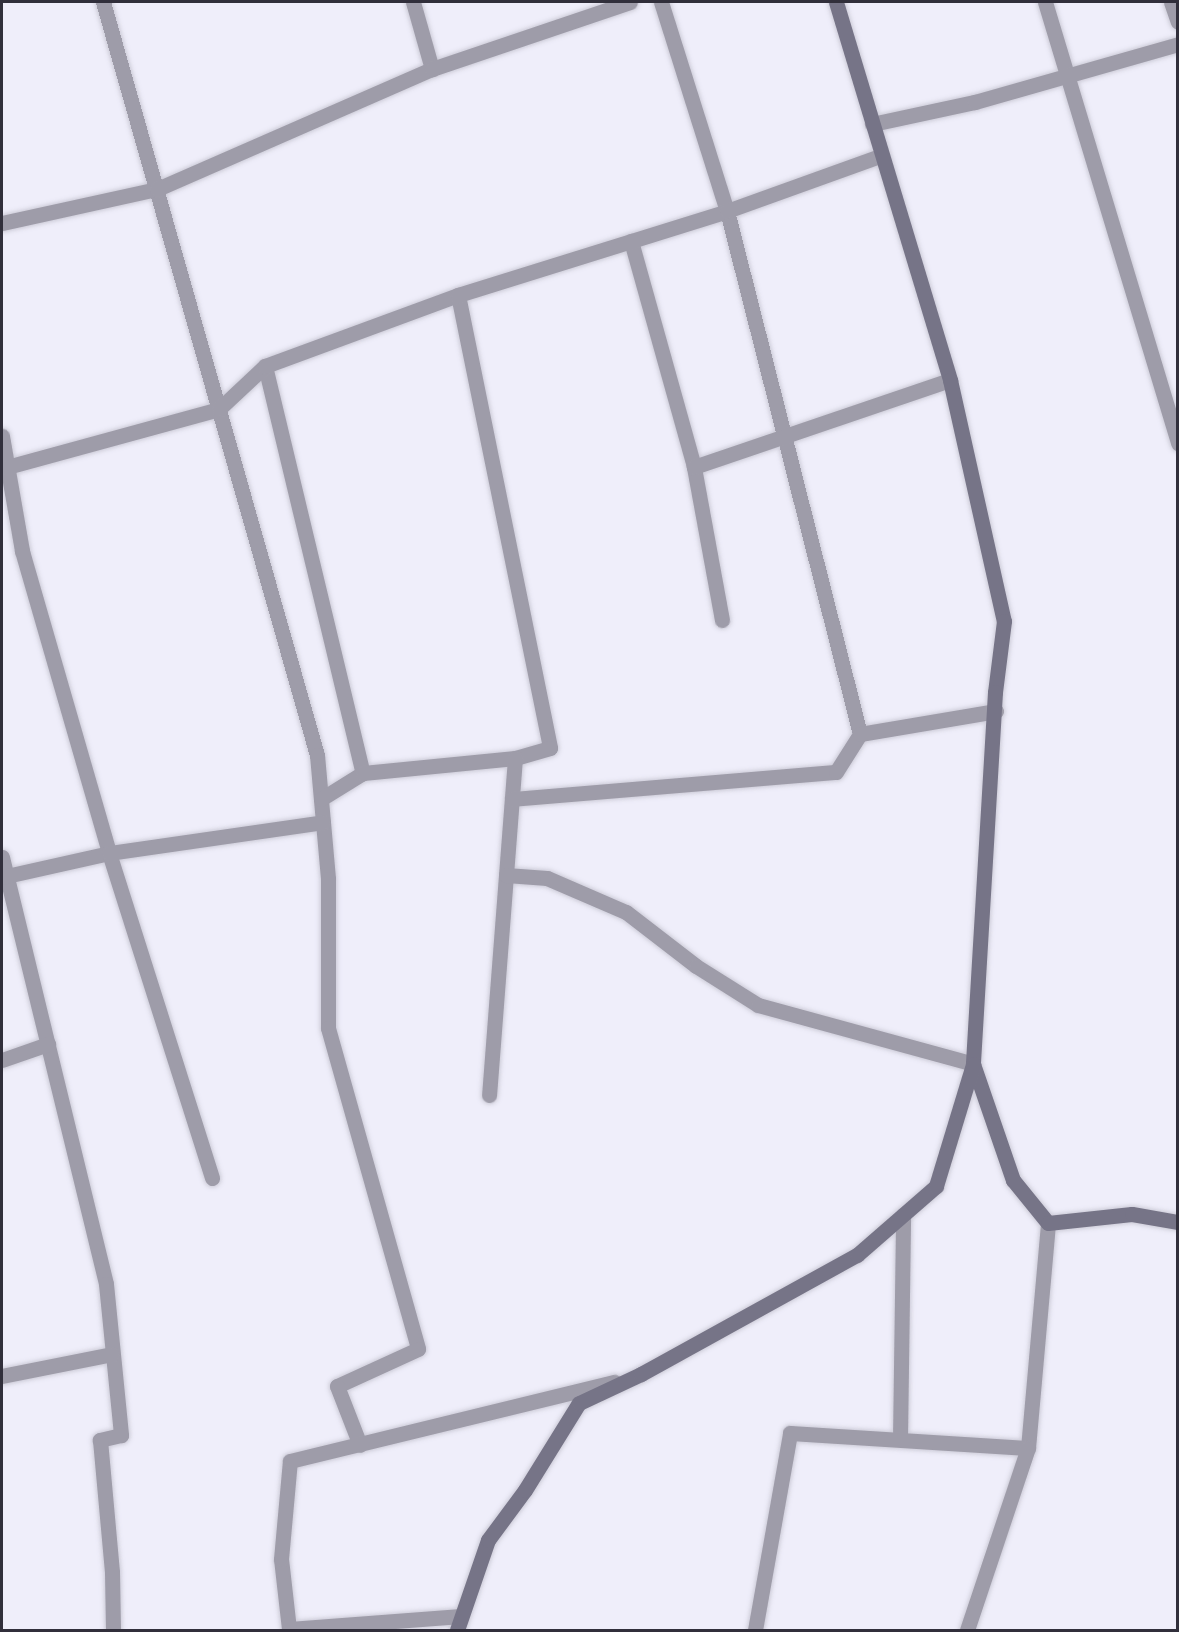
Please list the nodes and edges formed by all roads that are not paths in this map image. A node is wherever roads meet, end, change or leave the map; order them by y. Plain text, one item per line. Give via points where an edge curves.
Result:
1 (103, 2) edge
2 (413, 2) edge
3 (630, 2) edge
4 (661, 2) edge
5 (836, 2) edge
6 (1045, 2) edge
7 (1171, 2) edge
8 (1178, 22) edge
9 (1178, 44) edge
10 (432, 69) junction
11 (1069, 75) junction
12 (872, 124) junction
13 (880, 156) junction
14 (157, 189) junction
15 (727, 211) junction
16 (2, 223) edge
17 (631, 241) junction
18 (458, 295) junction
19 (265, 366) junction
20 (950, 380) junction
21 (219, 409) junction
22 (784, 433) junction
23 (2, 443) edge
24 (1178, 443) edge
25 (7, 467) junction
26 (694, 467) junction
27 (722, 620) dead end
28 (996, 711) junction
29 (860, 734) junction
30 (515, 758) junction
31 (363, 773) junction
32 (321, 799) junction
33 (512, 799) junction
34 (322, 822) junction
35 (109, 853) junction
36 (2, 857) edge
37 (506, 875) junction
38 (4, 876) edge
39 (48, 1044) junction
40 (2, 1060) edge
41 (973, 1064) junction
42 (489, 1095) dead end
43 (212, 1178) dead end
44 (903, 1215) junction
45 (1178, 1222) edge
46 (1048, 1223) junction
47 (112, 1354) junction
48 (2, 1376) edge
49 (635, 1377) junction
50 (900, 1439) junction
51 (360, 1445) junction
52 (1028, 1448) junction
53 (459, 1623) edge
54 (113, 1630) edge
55 (754, 1630) edge
56 (967, 1630) edge

1 - 14 street
2 - 10 street
3 - 10 street
4 - 15 street
5 - 12 street
6 - 11 street
7 - 8 street
9 - 11 street
10 - 14 street
11 - 12 street via 975,102
11 - 24 street
12 - 13 street
13 - 15 street
13 - 20 street
14 - 16 street
14 - 21 street
15 - 17 street
15 - 22 street
17 - 18 street
17 - 26 street
18 - 19 street
18 - 30 street via 550,748
19 - 21 street
19 - 31 street
20 - 22 street
20 - 28 street via 1004,621
21 - 25 street
21 - 32 street via 316,755
22 - 26 street
22 - 29 street
23 - 25 street
25 - 35 street via 22,551
26 - 27 street
28 - 29 street
28 - 41 street
29 - 33 street via 836,772
30 - 31 street
30 - 33 street
31 - 32 street
32 - 34 street
33 - 37 street
34 - 35 street
34 - 51 street via 328,879 328,1028 418,1349 337,1386
35 - 38 street
35 - 43 street
36 - 38 street
37 - 41 street via 547,878 626,912 696,966 758,1005
37 - 42 street
38 - 39 street
39 - 40 street
39 - 47 street via 106,1284
41 - 44 street via 936,1186
41 - 46 street via 1013,1180
44 - 49 street via 857,1255
44 - 50 street
45 - 46 street via 1132,1214
46 - 52 street
47 - 48 street
47 - 54 street via 121,1435 100,1440
49 - 51 street
49 - 53 street via 579,1403 525,1490 488,1540
50 - 52 street
50 - 55 street via 790,1432
51 - 53 street via 290,1461 281,1559 289,1629
52 - 56 street

